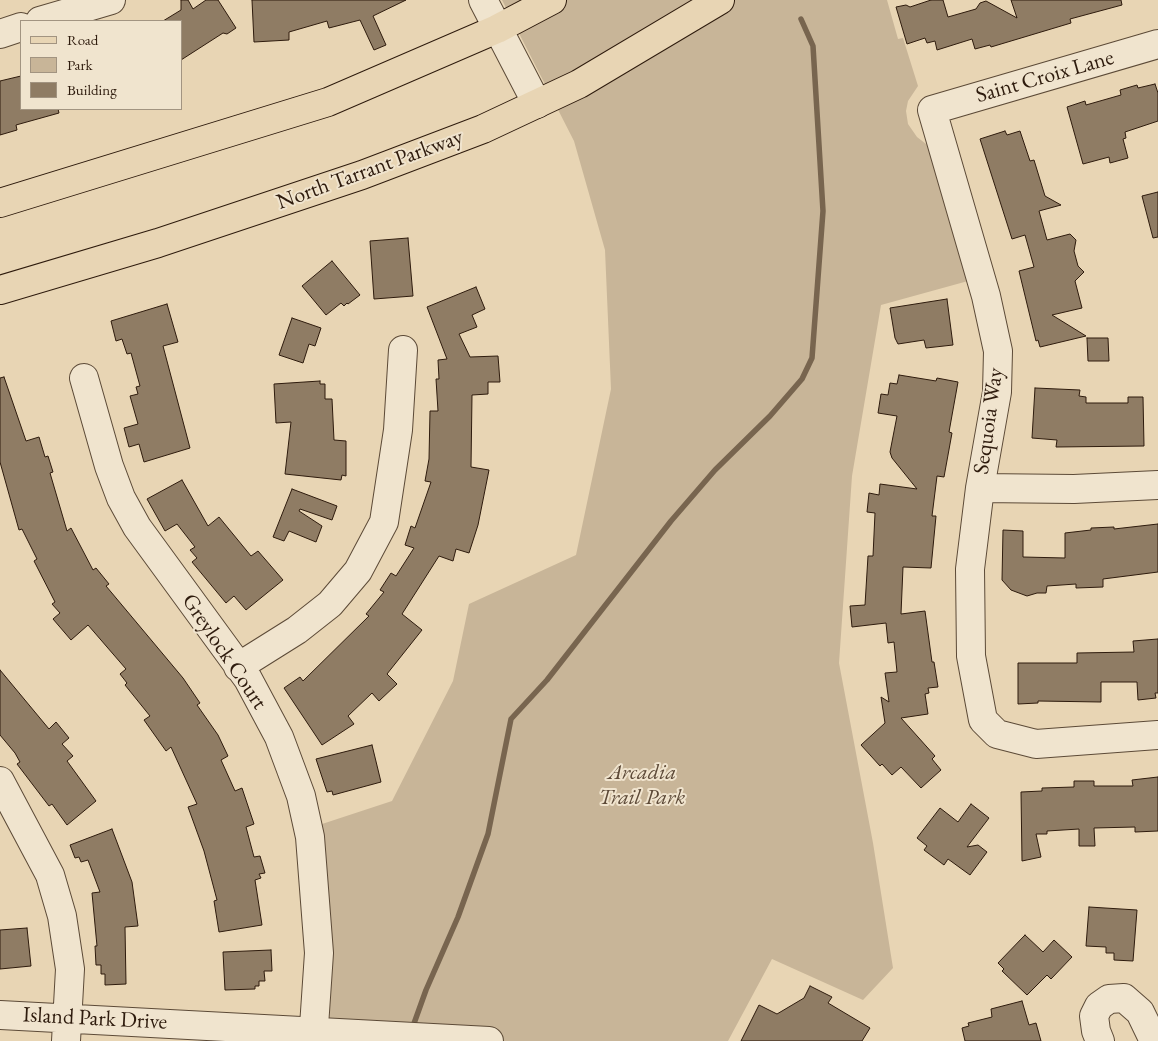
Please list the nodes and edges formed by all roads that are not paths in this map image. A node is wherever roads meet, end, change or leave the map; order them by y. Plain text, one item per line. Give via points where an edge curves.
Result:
1 (111, 0) edge
2 (483, 0) edge
3 (552, 0) edge
4 (720, 0) edge
5 (43, 20) edge
6 (20, 27) edge
7 (497, 29) junction
8 (0, 34) edge
9 (1158, 44) edge
10 (537, 104) junction
11 (932, 110) joint
12 (0, 203) edge
13 (0, 290) edge
14 (402, 350) dead end
15 (84, 378) dead end
16 (1158, 485) edge
17 (980, 488) junction
18 (238, 667) junction
19 (1158, 735) edge
20 (0, 781) edge
21 (0, 1015) edge
22 (67, 1029) edge
23 (313, 1036) edge
24 (480, 1041) edge
25 (1100, 1041) edge
26 (1154, 1041) edge

1 - 5 street
2 - 7 street
3 - 7 main road
4 - 10 main road, North Tarrant Parkway via 596,74
6 - 8 street
7 - 10 street
7 - 12 main road via 328,102
9 - 11 street, Saint Croix Lane
10 - 13 main road, North Tarrant Parkway via 483,129 362,176 158,243
11 - 17 street, Sequoia Way via 986,296 998,351 997,392
14 - 18 street via 398,430 384,522 358,572 330,604 298,630
15 - 18 street, Greylock Court via 109,466 137,528
16 - 17 street via 1074,489
17 - 19 street, Sequoia Way via 970,569 971,656 983,720 997,734 1036,744
18 - 23 street, Greylock Court via 248,679 279,737 301,796 310,837 319,954
20 - 22 street via 36,845 53,883 62,916 70,969
21 - 22 street, Island Park Drive
22 - 23 street, Island Park Drive
23 - 24 street, Island Park Drive via 343,1033
25 - 26 street via 1094,1016 1099,1006 1109,999 1124,998 1140,1012

